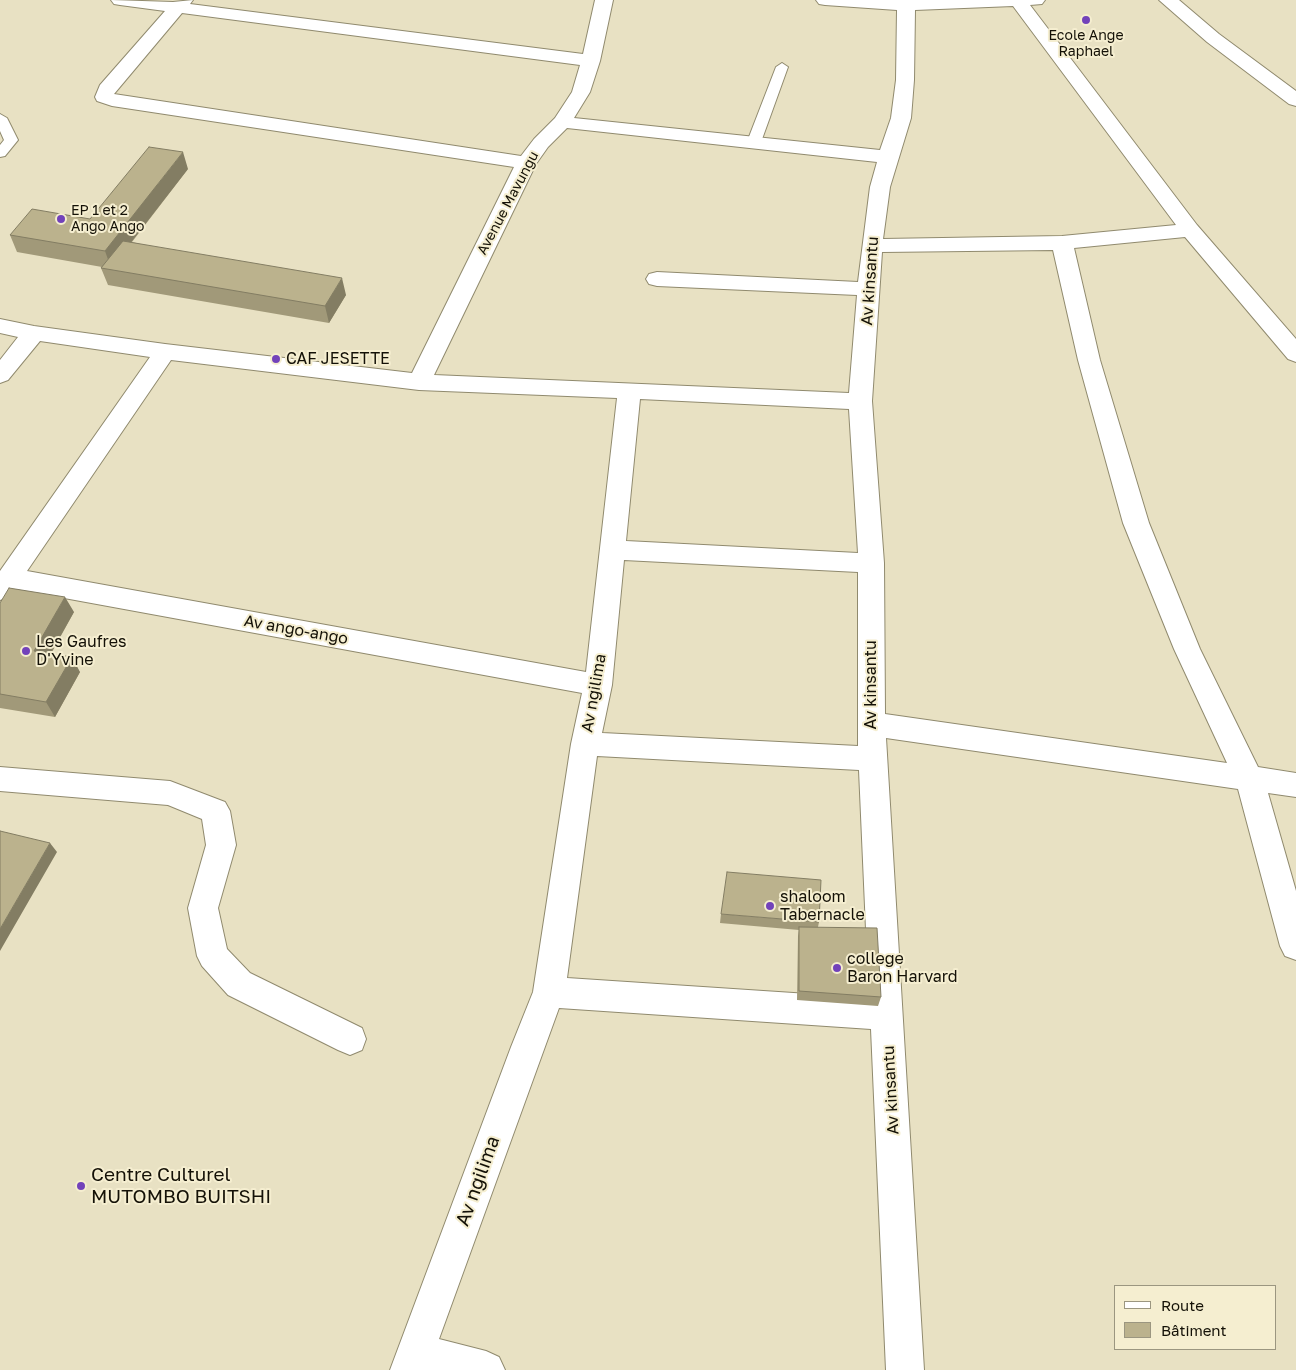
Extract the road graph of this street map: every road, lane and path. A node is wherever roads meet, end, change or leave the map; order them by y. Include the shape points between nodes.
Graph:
1 (120, 0) edge
2 (604, 0) edge
3 (825, 0) edge
4 (1168, 0) edge
5 (1024, 1) edge
6 (180, 4) edge
7 (906, 5) junction
8 (591, 61) junction
9 (782, 67) dead end
10 (1296, 77) edge
11 (1272, 83) junction
12 (1296, 100) edge
13 (0, 118) edge
14 (562, 122) junction
15 (754, 142) junction
16 (0, 153) edge
17 (888, 157) junction
18 (526, 164) junction
19 (1190, 230) junction
20 (1062, 243) junction
21 (872, 246) junction
22 (656, 279) dead end
23 (870, 289) junction
24 (0, 326) edge
25 (34, 333) junction
26 (1288, 333) edge
27 (165, 352) junction
28 (1296, 354) edge
29 (0, 375) edge
30 (419, 382) junction
31 (629, 392) junction
32 (860, 401) junction
33 (614, 550) junction
34 (871, 562) junction
35 (4, 584) edge
36 (598, 686) junction
37 (870, 724) junction
38 (585, 744) junction
39 (873, 759) junction
40 (1249, 778) junction
41 (0, 779) edge
42 (1296, 785) edge
43 (1296, 946) edge
44 (549, 992) junction
45 (888, 1015) junction
46 (350, 1039) dead end
47 (412, 1361) edge
48 (486, 1370) edge
49 (905, 1370) edge

1 - 6 street
2 - 8 street, Avenue Mavungu
3 - 7 street
4 - 11 street
5 - 7 street
5 - 19 street
6 - 8 street
6 - 18 street via 107,89 104,97
7 - 17 street, Av kinsantu via 901,118
8 - 14 street, Avenue Mavungu via 581,92
9 - 15 lane
10 - 11 street
11 - 12 street
13 - 16 lane via 11,140
14 - 15 street
14 - 18 street, Avenue Mavungu
15 - 17 street
17 - 21 street, Av kinsantu via 880,187
18 - 30 street, Avenue Mavungu
19 - 20 street
19 - 26 street
20 - 21 street
20 - 40 street via 1089,360 1136,523 1187,649
21 - 23 street, Av kinsantu
22 - 23 street
23 - 32 street, Av kinsantu
24 - 25 street
25 - 27 street
25 - 29 street
26 - 28 street
27 - 30 street
27 - 35 street
30 - 31 street
31 - 32 street
31 - 33 street, Av ngilima
32 - 34 street, Av kinsantu
33 - 34 street
33 - 36 street, Av ngilima
34 - 37 street, Av kinsantu
35 - 36 street, Av ango-ango
36 - 38 street, Av ngilima
37 - 39 street, Av kinsantu
37 - 40 street
38 - 39 street
38 - 44 street, Av ngilima
39 - 45 street, Av kinsantu
40 - 42 street
40 - 43 street
41 - 46 street via 170,793 215,811 221,845 203,908 213,956 239,984
44 - 45 street
44 - 47 street, Av ngilima
45 - 49 street, Av kinsantu
47 - 48 street

